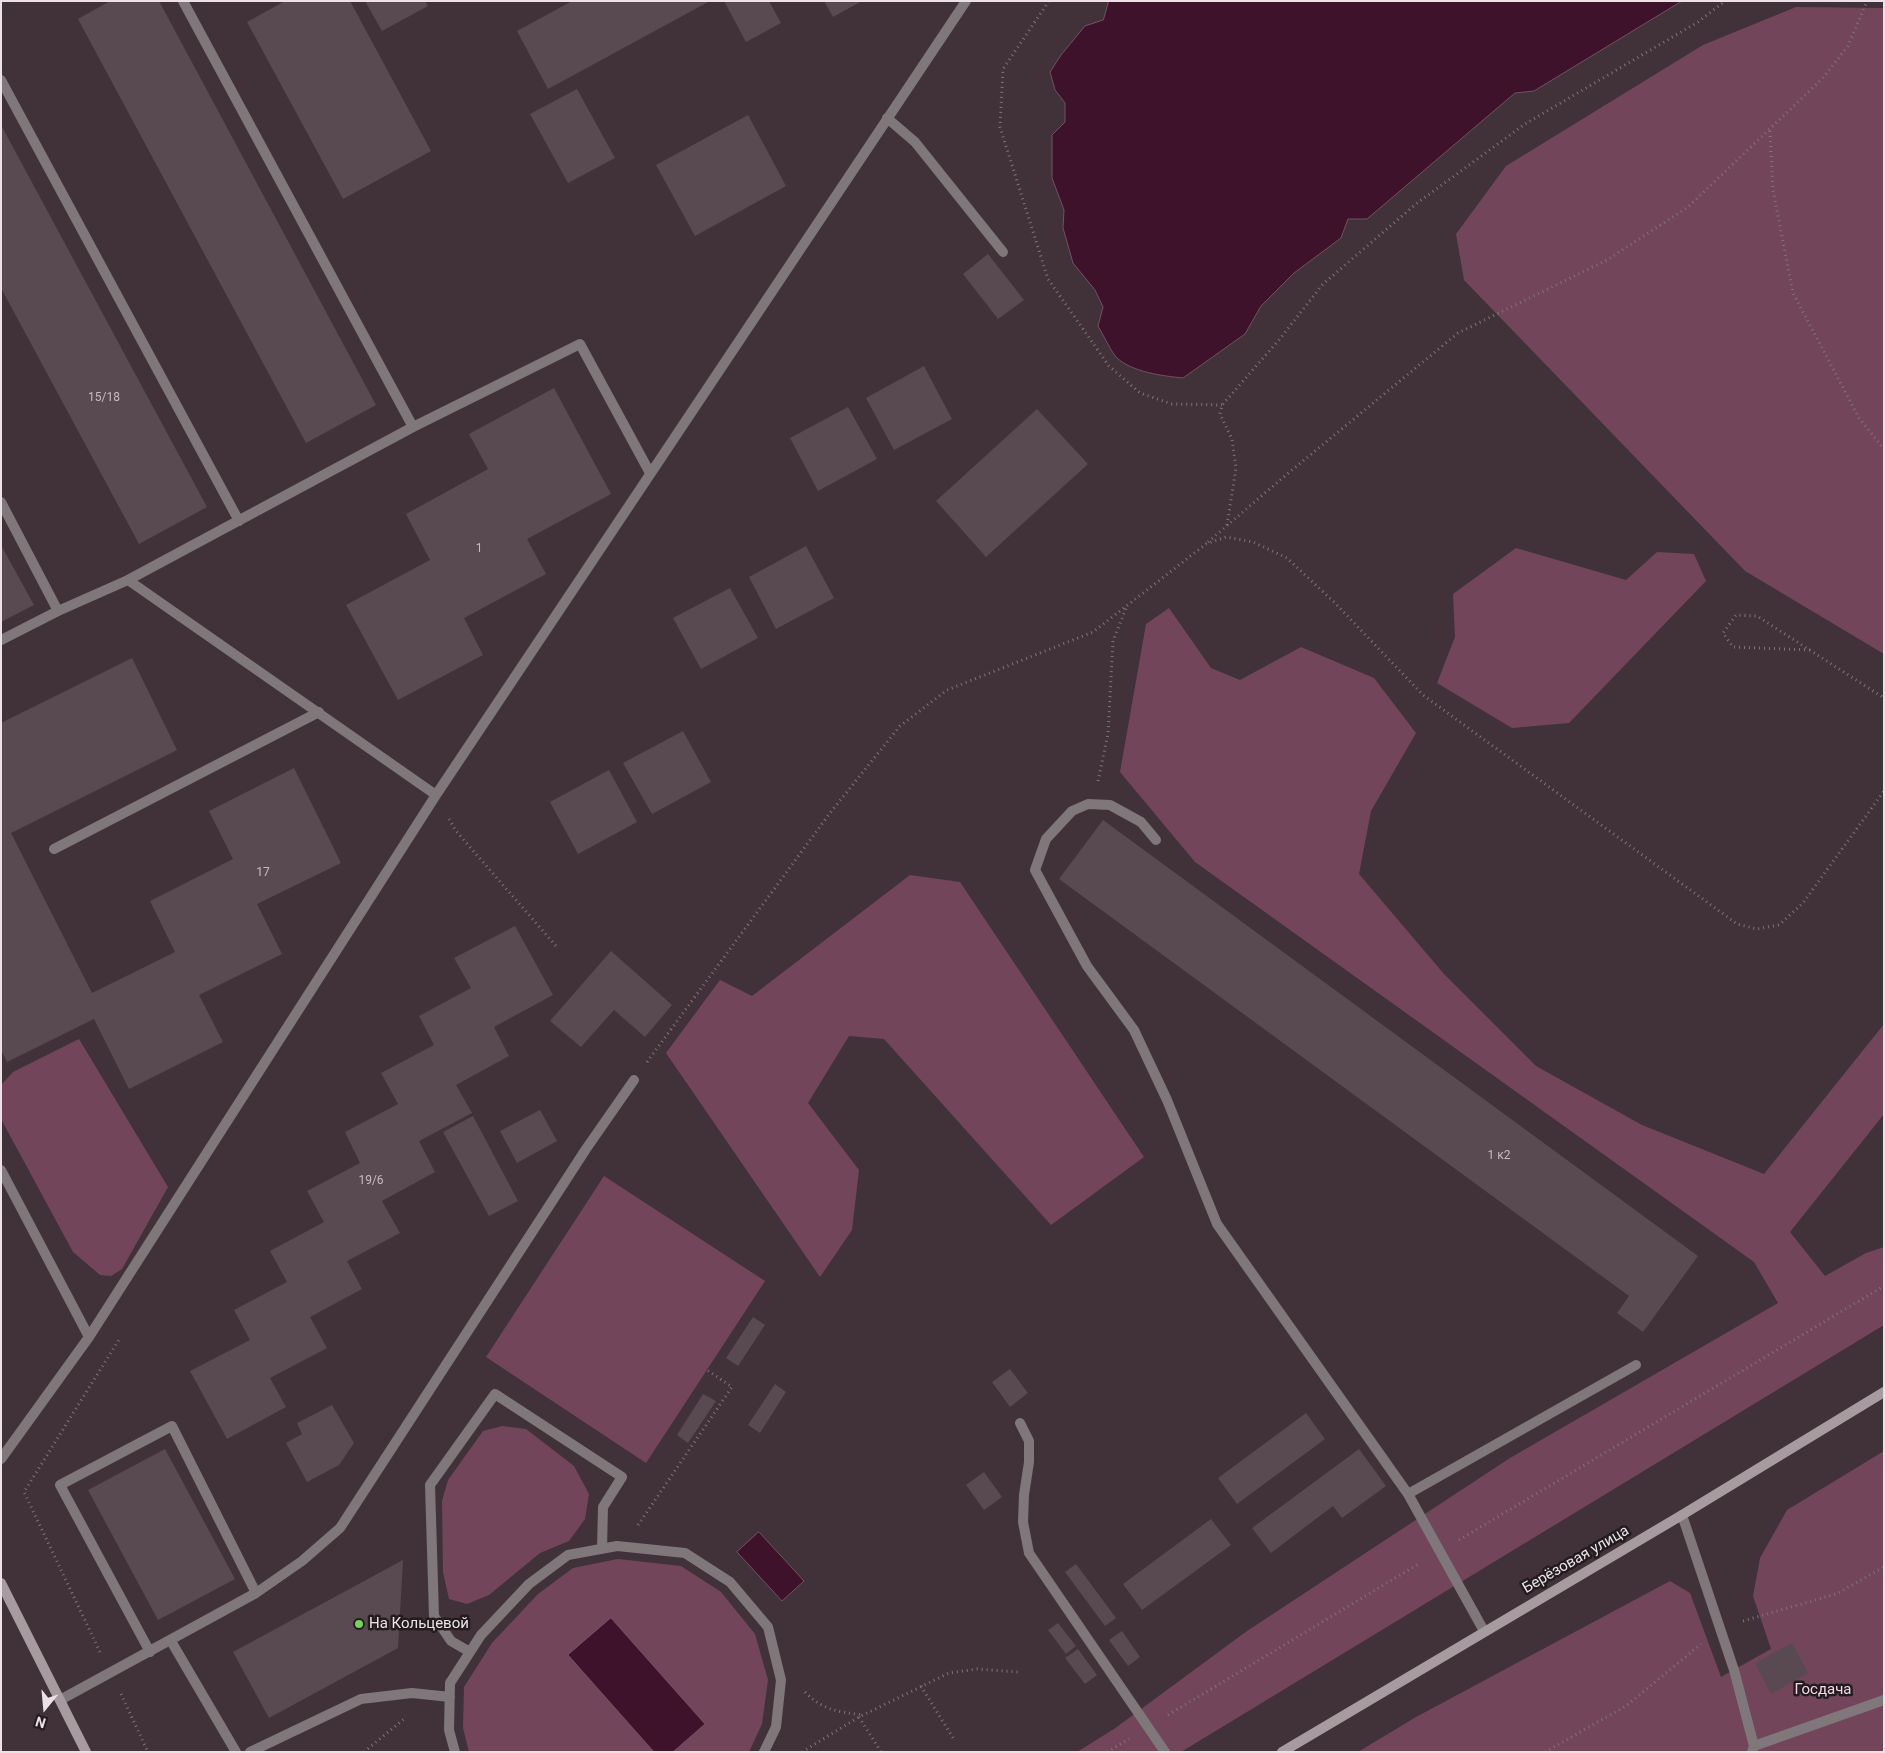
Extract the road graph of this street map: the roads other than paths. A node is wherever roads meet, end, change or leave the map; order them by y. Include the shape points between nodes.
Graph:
1 (183, 1) edge
2 (966, 1) edge
3 (1, 80) edge
4 (887, 118) junction
5 (1003, 252) dead end
6 (413, 427) junction
7 (650, 473) junction
8 (1, 502) edge
9 (239, 521) junction
10 (128, 580) junction
11 (58, 611) junction
12 (1, 640) edge
13 (319, 712) junction
14 (436, 795) junction
15 (1156, 840) dead end
16 (54, 849) dead end
17 (634, 1080) road end
18 (1, 1170) edge
19 (89, 1336) junction
20 (1636, 1365) dead end
21 (1884, 1392) edge
22 (1020, 1423) dead end
23 (1, 1460) edge
24 (1408, 1494) junction
25 (1682, 1515) junction
26 (602, 1549) junction
27 (1, 1583) edge
28 (256, 1593) junction
29 (1484, 1631) junction
30 (171, 1641) junction
31 (150, 1652) junction
32 (470, 1652) junction
33 (450, 1697) junction
34 (60, 1700) junction
35 (1884, 1700) edge
36 (1753, 1749) edge
37 (86, 1752) edge
38 (236, 1752) edge
39 (250, 1752) edge
40 (455, 1752) edge
41 (764, 1752) edge
42 (1165, 1752) edge
43 (1282, 1752) edge

1 - 6 lane
2 - 4 lane
3 - 9 lane
4 - 5 lane via 915,142
4 - 7 lane
6 - 7 lane via 580,344
6 - 9 lane
7 - 14 lane
8 - 11 lane
9 - 10 lane
10 - 11 lane
10 - 13 lane
11 - 12 lane
13 - 14 lane
13 - 16 lane
14 - 19 lane
15 - 24 lane via 1141,822 1110,805 1088,804 1072,811 1046,839 1035,870 1087,966 1134,1030 1167,1100 1217,1224
17 - 28 lane via 340,1528 302,1561
18 - 19 lane
19 - 23 lane
20 - 24 lane
21 - 25 main road, Берёзовая улица
22 - 42 lane via 1029,1442 1023,1522 1030,1553
24 - 29 lane
25 - 29 main road, Берёзовая улица
25 - 36 lane via 1734,1670
26 - 32 lane via 568,1556 529,1584 481,1634
26 - 32 lane via 603,1507 622,1478 495,1394 430,1485 434,1616 451,1641
26 - 41 lane via 617,1546 686,1553 730,1582 768,1628 781,1680 776,1727
27 - 34 main road
28 - 30 lane
28 - 31 lane via 172,1426 60,1485
29 - 43 main road, Берёзовая улица
30 - 31 lane
30 - 38 lane
31 - 34 lane
32 - 33 lane via 450,1682
33 - 39 lane via 412,1693 361,1699
33 - 40 lane via 449,1730
34 - 37 main road
35 - 36 lane

